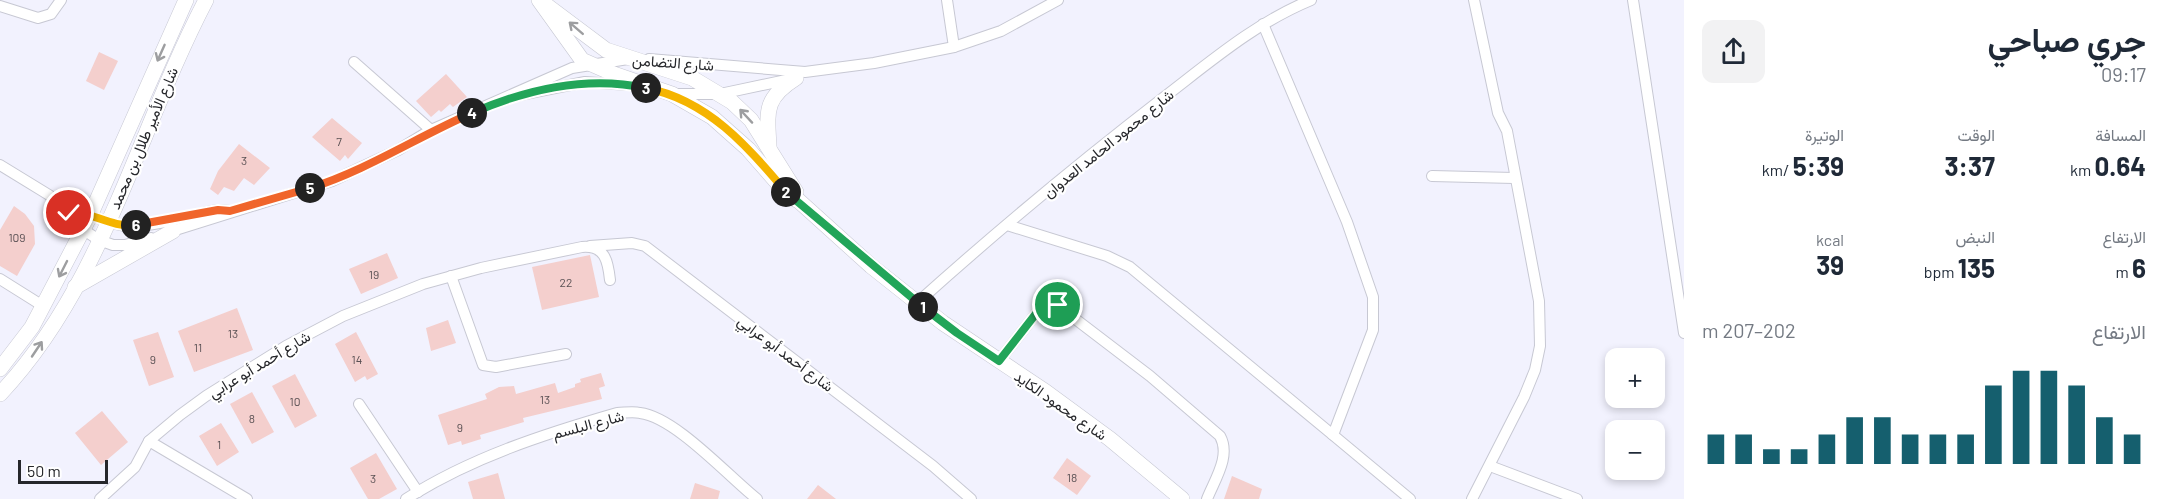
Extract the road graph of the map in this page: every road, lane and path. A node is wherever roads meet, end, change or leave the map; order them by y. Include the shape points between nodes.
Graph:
1 (61, 0) edge
2 (186, 0) edge
3 (206, 0) edge
4 (947, 0) edge
5 (1058, 0) edge
6 (1311, 0) edge
7 (1474, 0) edge
8 (1633, 0) edge
9 (541, 1) edge
10 (0, 6) edge
11 (1263, 24) junction
12 (954, 47) junction
13 (626, 58) junction
14 (354, 62) dead end
15 (587, 64) junction
16 (800, 75) junction
17 (672, 94) junction
18 (720, 94) junction
19 (512, 96) junction
20 (431, 130) junction
21 (769, 149) junction
22 (0, 165) edge
23 (1432, 176) dead end
24 (1514, 178) junction
25 (799, 201) junction
26 (230, 211) junction
27 (69, 213) junction
28 (90, 216) junction
29 (106, 223) junction
30 (1006, 225) junction
31 (82, 230) junction
32 (173, 231) junction
33 (99, 240) junction
34 (587, 246) junction
35 (451, 276) junction
36 (0, 279) edge
37 (610, 280) dead end
38 (75, 287) junction
39 (918, 302) junction
40 (43, 306) junction
41 (1684, 333) edge
42 (566, 354) dead end
43 (999, 361) junction
44 (0, 369) edge
45 (0, 394) edge
46 (359, 404) dead end
47 (1333, 435) junction
48 (149, 441) junction
49 (1490, 466) junction
50 (418, 492) junction
51 (755, 498) edge
52 (100, 499) edge
53 (247, 499) edge
54 (406, 499) edge
55 (971, 499) edge
56 (1182, 499) edge
57 (1207, 499) edge
58 (1410, 499) edge
59 (1472, 499) edge
60 (1577, 499) edge

1 - 10 street via 51,14 38,18
2 -> 28 street, شارع الأمير طلال بن محمد
3 - 29 street, شارع الأمير طلال بن محمد
4 - 12 street
5 - 12 street, شارع التضامن via 1001,31
6 - 11 street, شارع محمود الحامد العدوان
7 - 24 street via 1498,113 1507,131
8 - 41 street
13 -> 9 street, شارع محمود الكايد via 595,44
9 - 15 street, شارع محمود الكايد
11 - 30 street, شارع محمود الحامد العدوان via 1210,61
11 - 47 street via 1347,222 1373,297 1373,330
12 - 16 street, شارع التضامن
13 - 15 street, شارع التضامن
13 - 16 street, شارع التضامن
13 - 18 street, شارع محمود الكايد via 681,74
14 - 20 street
15 - 17 street, شارع محمود الكايد
15 - 19 street, شارع التضامن via 528,85
16 - 18 street, شارع التضامن
16 - 21 street via 780,88 769,105
17 - 18 street, شارع التضامن
17 - 19 street, شارع التضامن via 592,81
17 - 25 street, شارع محمود الكايد via 726,127 789,196
21 -> 18 street, شارع محمود الكايد via 751,120
19 - 20 street, شارع التضامن
20 - 26 street, شارع التضامن via 332,181
21 - 25 street, شارع محمود الكايد
22 - 27 street via 33,184
23 - 24 street
24 - 49 street via 1539,301 1540,346 1524,397
25 - 39 street, شارع محمود الكايد
26 - 29 street, شارع التضامن via 132,226
26 - 32 street, شارع التضامن
27 - 28 street, شارع التضامن via 80,211
27 - 31 street, شارع التضامن
28 - 29 street, شارع التضامن
28 - 31 street, شارع الأمير طلال بن محمد
29 - 33 street, شارع الأمير طلال بن محمد
30 - 39 street, شارع محمود الحامد العدوان
30 - 47 street via 1107,256 1130,267
31 - 33 street, شارع التضامن
31 -> 40 street, شارع الأمير طلال بن محمد
32 - 33 street, شارع التضامن via 125,245
32 - 38 street
33 - 38 street, شارع الأمير طلال بن محمد
34 - 35 street, شارع أحمد أبو عرابي
34 - 37 street via 601,251 608,260
34 - 55 street, شارع أحمد أبو عرابي via 645,246
35 - 42 street via 483,365 496,367
35 - 48 street, شارع أحمد أبو عرابي via 343,316 286,346 206,396
36 - 40 street
45 -> 38 street, شارع الأمير طلال بن محمد via 35,354
39 - 43 street, شارع محمود الكايد
40 - 44 street, شارع الأمير طلال بن محمد
43 - 56 street, شارع محمود الكايد via 1110,439
43 - 57 street via 1042,306 1058,305 1220,436 1224,456
46 - 50 street
47 - 58 street
48 - 52 street, شارع أحمد أبو عرابي via 135,467
48 - 53 street
49 - 59 street
49 - 60 street
50 - 51 street, شارع البلسم via 526,442 617,413 641,412 674,428
50 - 54 street, شارع البلسم

